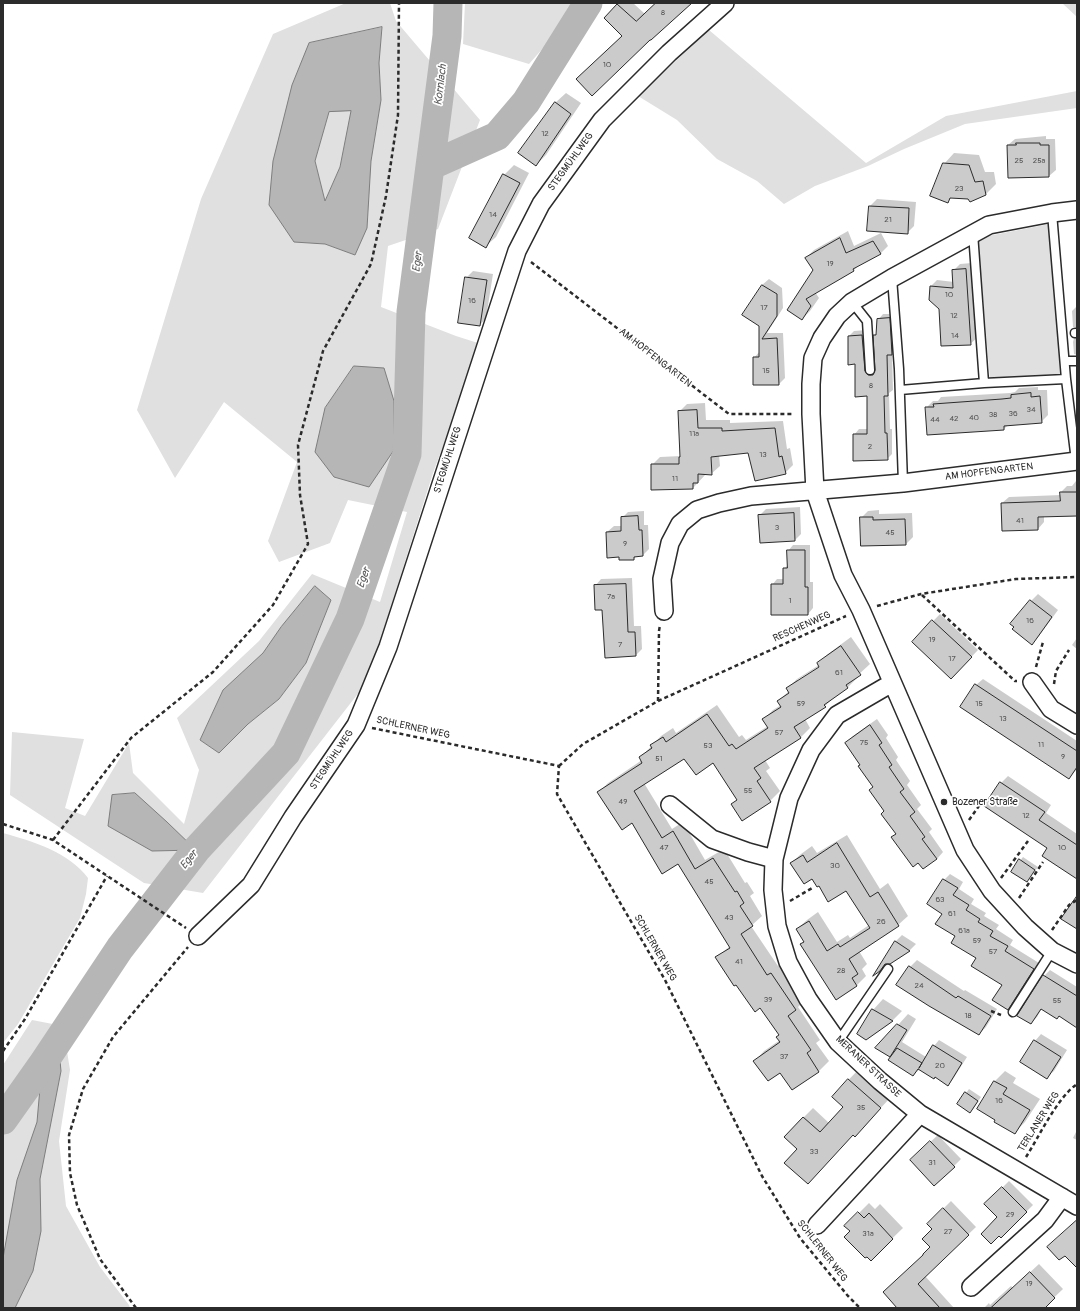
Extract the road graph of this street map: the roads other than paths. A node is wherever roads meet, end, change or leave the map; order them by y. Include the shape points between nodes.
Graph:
1 (725, 3) edge
2 (1077, 210) edge
3 (1052, 213) junction
4 (973, 233) junction
5 (892, 278) junction
6 (852, 302) junction
7 (1077, 360) edge
8 (1065, 361) junction
9 (870, 370) dead end
10 (1066, 379) junction
11 (984, 383) junction
12 (900, 390) junction
13 (1076, 461) edge
14 (903, 483) junction
15 (815, 491) junction
16 (664, 611) road end
17 (1032, 682) road end
18 (892, 683) junction
19 (1077, 725) edge
20 (670, 805) dead end
21 (774, 859) junction
22 (198, 936) road end
23 (1048, 947) junction
24 (1077, 964) edge
25 (888, 969) dead end
26 (1013, 1012) dead end
27 (838, 1042) junction
28 (920, 1114) junction
29 (1062, 1197) junction
30 (1077, 1206) edge
31 (817, 1225) dead end
32 (971, 1287) dead end

1 - 22 street, STEGMÜHLWEG via 669,53 602,120 541,204 517,251 388,647 356,725 293,817 252,885
2 - 3 street
3 - 4 street via 989,225
3 - 8 lane, AM HOPFENGARTEN
4 - 5 street
4 - 11 lane
5 - 6 street
5 - 12 lane
6 - 9 lane via 867,321
6 - 15 street via 837,316 822,338 813,358 811,414
7 - 8 lane
8 - 10 lane, AM HOPFENGARTEN
10 - 11 lane
10 - 13 lane, AM HOPFENGARTEN
11 - 12 lane
12 - 14 lane
13 - 14 street, AM HOPFENGARTEN
14 - 15 street, AM HOPFENGARTEN
15 - 16 street, AM HOPFENGARTEN via 751,496 697,510 680,524 670,543 662,579
15 - 18 street via 843,575
17 - 19 street via 1051,709
18 - 21 street, MERANER STRASSE via 837,715 811,750 789,798
18 - 23 street via 965,850 992,891 1010,912
20 - 21 street via 712,838
21 - 27 street, MERANER STRASSE via 773,890 777,926 788,962 808,999
23 - 24 street
23 - 26 lane
25 - 27 lane
27 - 28 street, MERANER STRASSE
28 - 29 street, MERANER STRASSE
28 - 31 street
29 - 30 street, MERANER STRASSE
29 - 32 street via 1045,1220

